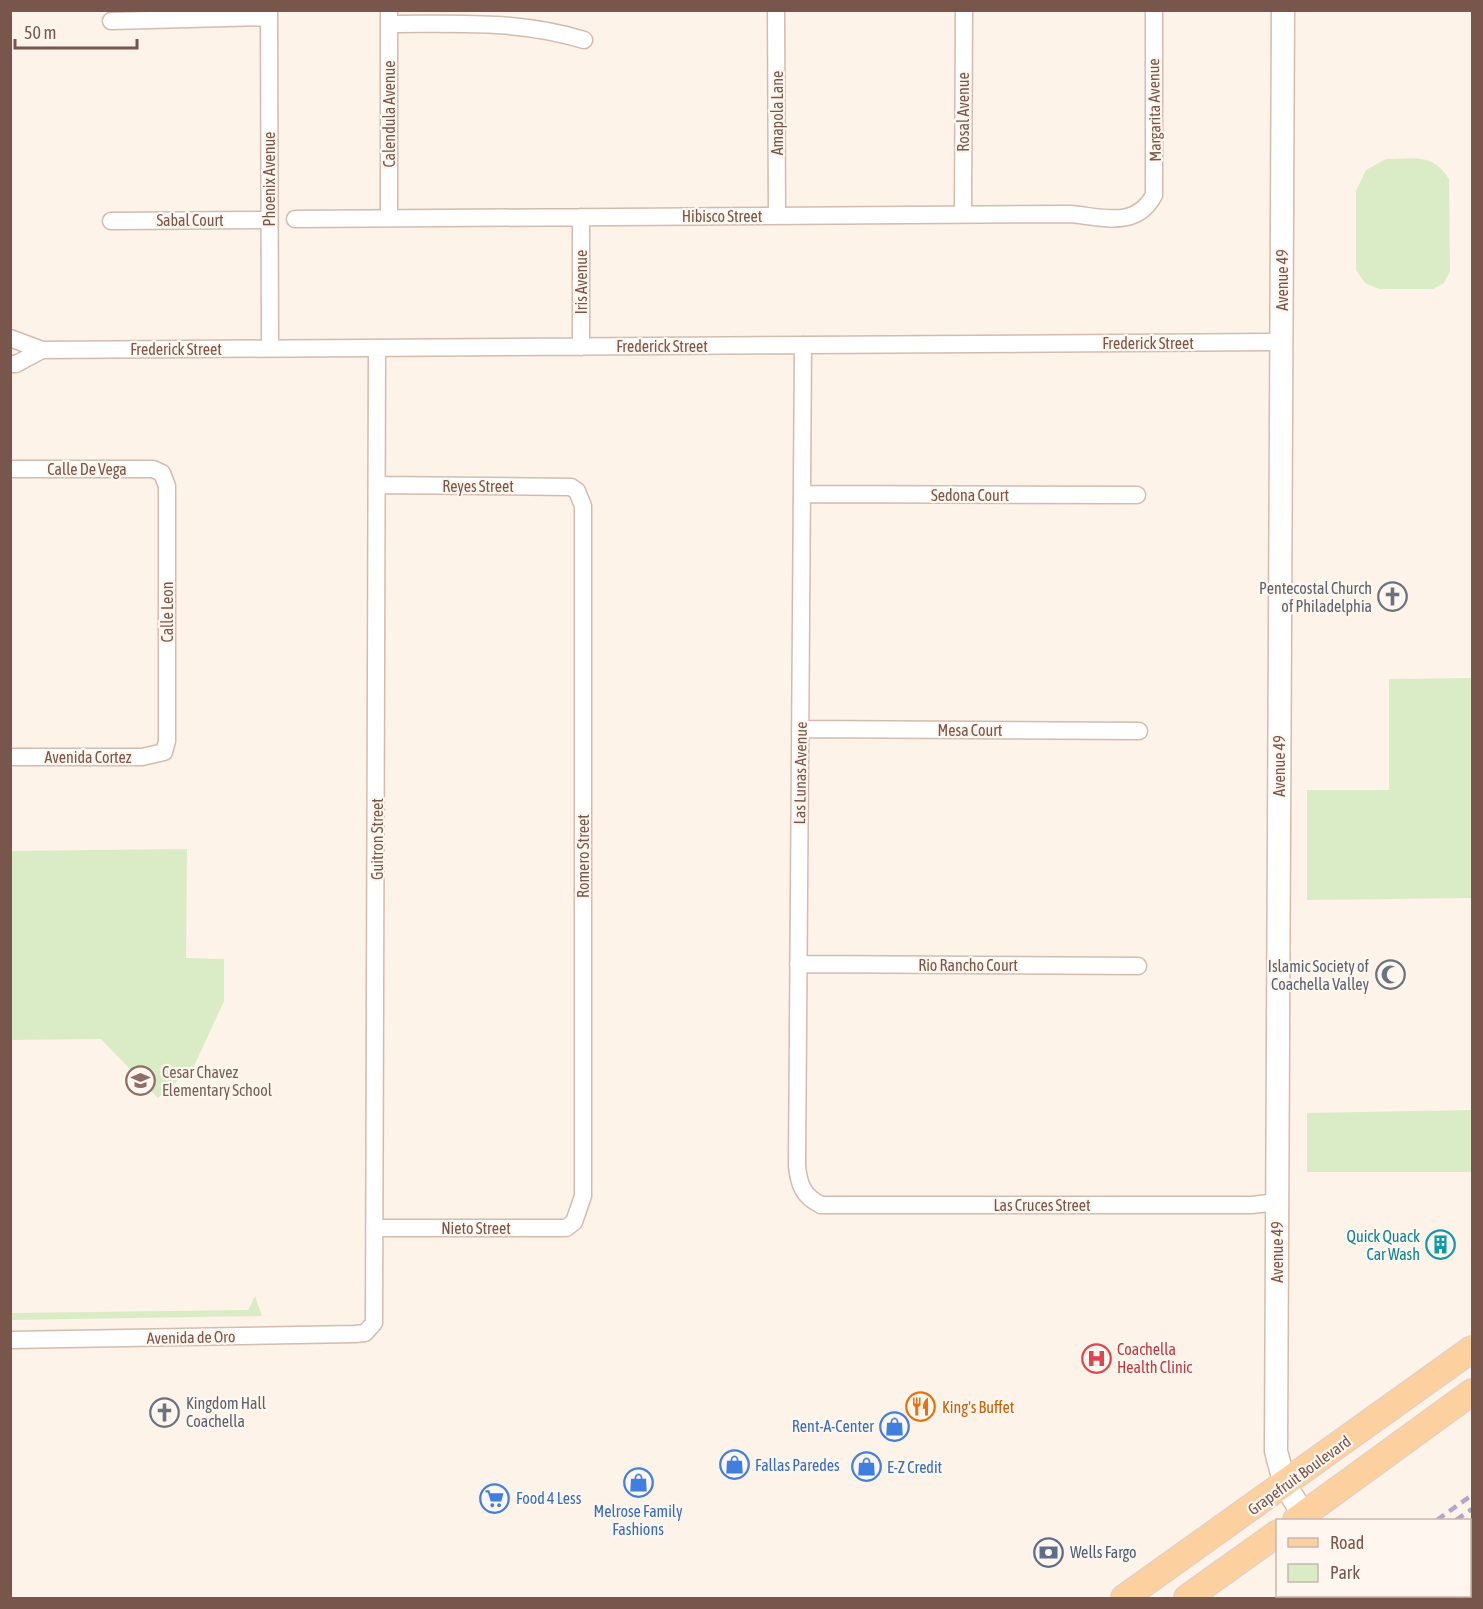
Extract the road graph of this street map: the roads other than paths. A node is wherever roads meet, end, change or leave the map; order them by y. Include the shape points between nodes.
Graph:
1 (776, 10) edge
2 (964, 10) edge
3 (1154, 10) edge
4 (1283, 10) edge
5 (268, 14) edge
6 (389, 17) edge
7 (111, 21) dead end
8 (584, 40) dead end
9 (1147, 208) joint
10 (963, 214) junction
11 (777, 215) junction
12 (581, 217) junction
13 (389, 218) junction
14 (295, 219) dead end
15 (269, 220) junction
16 (111, 221) dead end
17 (10, 338) edge
18 (1282, 342) junction
19 (803, 345) junction
20 (581, 347) junction
21 (270, 348) junction
22 (377, 348) junction
23 (42, 350) junction
24 (10, 364) edge
25 (10, 470) edge
26 (162, 473) joint
27 (377, 485) junction
28 (577, 491) joint
29 (803, 494) junction
30 (1137, 495) dead end
31 (800, 729) junction
32 (1139, 731) dead end
33 (164, 752) joint
34 (10, 758) edge
35 (798, 964) junction
36 (1138, 966) dead end
37 (808, 1198) joint
38 (1277, 1202) junction
39 (574, 1222) joint
40 (376, 1228) junction
41 (370, 1330) joint
42 (10, 1340) edge
43 (1473, 1349) edge
44 (1473, 1392) edge
45 (1285, 1485) junction
46 (1300, 1518) edge
47 (1276, 1534) edge
48 (1124, 1599) edge
49 (1187, 1599) edge

1 - 11 street, Amapola Lane
2 - 10 street, Rosal Avenue
3 - 9 street, Margarita Avenue via 1155,179 1154,195
4 - 18 street, Avenue 49
5 - 7 street
5 - 15 street, Phoenix Avenue
6 - 8 street via 534,27
6 - 13 street, Calendula Avenue
9 - 10 street, Hibisco Street via 1122,218
10 - 11 street, Hibisco Street
11 - 12 street, Hibisco Street
12 - 13 street, Hibisco Street
12 - 20 street, Iris Avenue
13 - 14 street, Hibisco Street
15 - 16 street, Sabal Court
15 - 21 street, Phoenix Avenue
17 - 23 street, Frederick Street
18 - 19 street, Frederick Street
18 - 38 street, Avenue 49
19 - 20 street, Frederick Street
19 - 29 street, Las Lunas Avenue
20 - 22 street, Frederick Street
21 - 22 street, Frederick Street
21 - 23 street, Frederick Street
22 - 27 street, Guitron Street
23 - 24 street, Frederick Street
25 - 26 street, Calle De Vega via 153,469
26 - 33 street, Calle Leon via 167,486
27 - 28 street, Reyes Street via 562,486
27 - 40 street, Guitron Street
28 - 39 street, Romero Street via 583,506 583,1196
29 - 30 street, Sedona Court
29 - 31 street, Las Lunas Avenue
31 - 32 street, Mesa Court
31 - 35 street, Las Lunas Avenue
33 - 34 street, Avenida Cortez via 142,757
35 - 36 street, Rio Rancho Court
35 - 37 street, Las Lunas Avenue via 797,1166 799,1184
37 - 38 street, Las Cruces Street via 821,1205
38 - 45 street, Avenue 49 via 1276,1451
39 - 40 street, Nieto Street via 566,1228
40 - 41 street, Guitron Street via 376,1312
41 - 42 street, Avenida de Oro via 355,1334
43 - 45 main road, Grapefruit Boulevard
44 - 46 main road
45 - 46 street, Avenue 49
45 - 48 main road, Grapefruit Boulevard
47 - 49 main road, Grapefruit Boulevard

